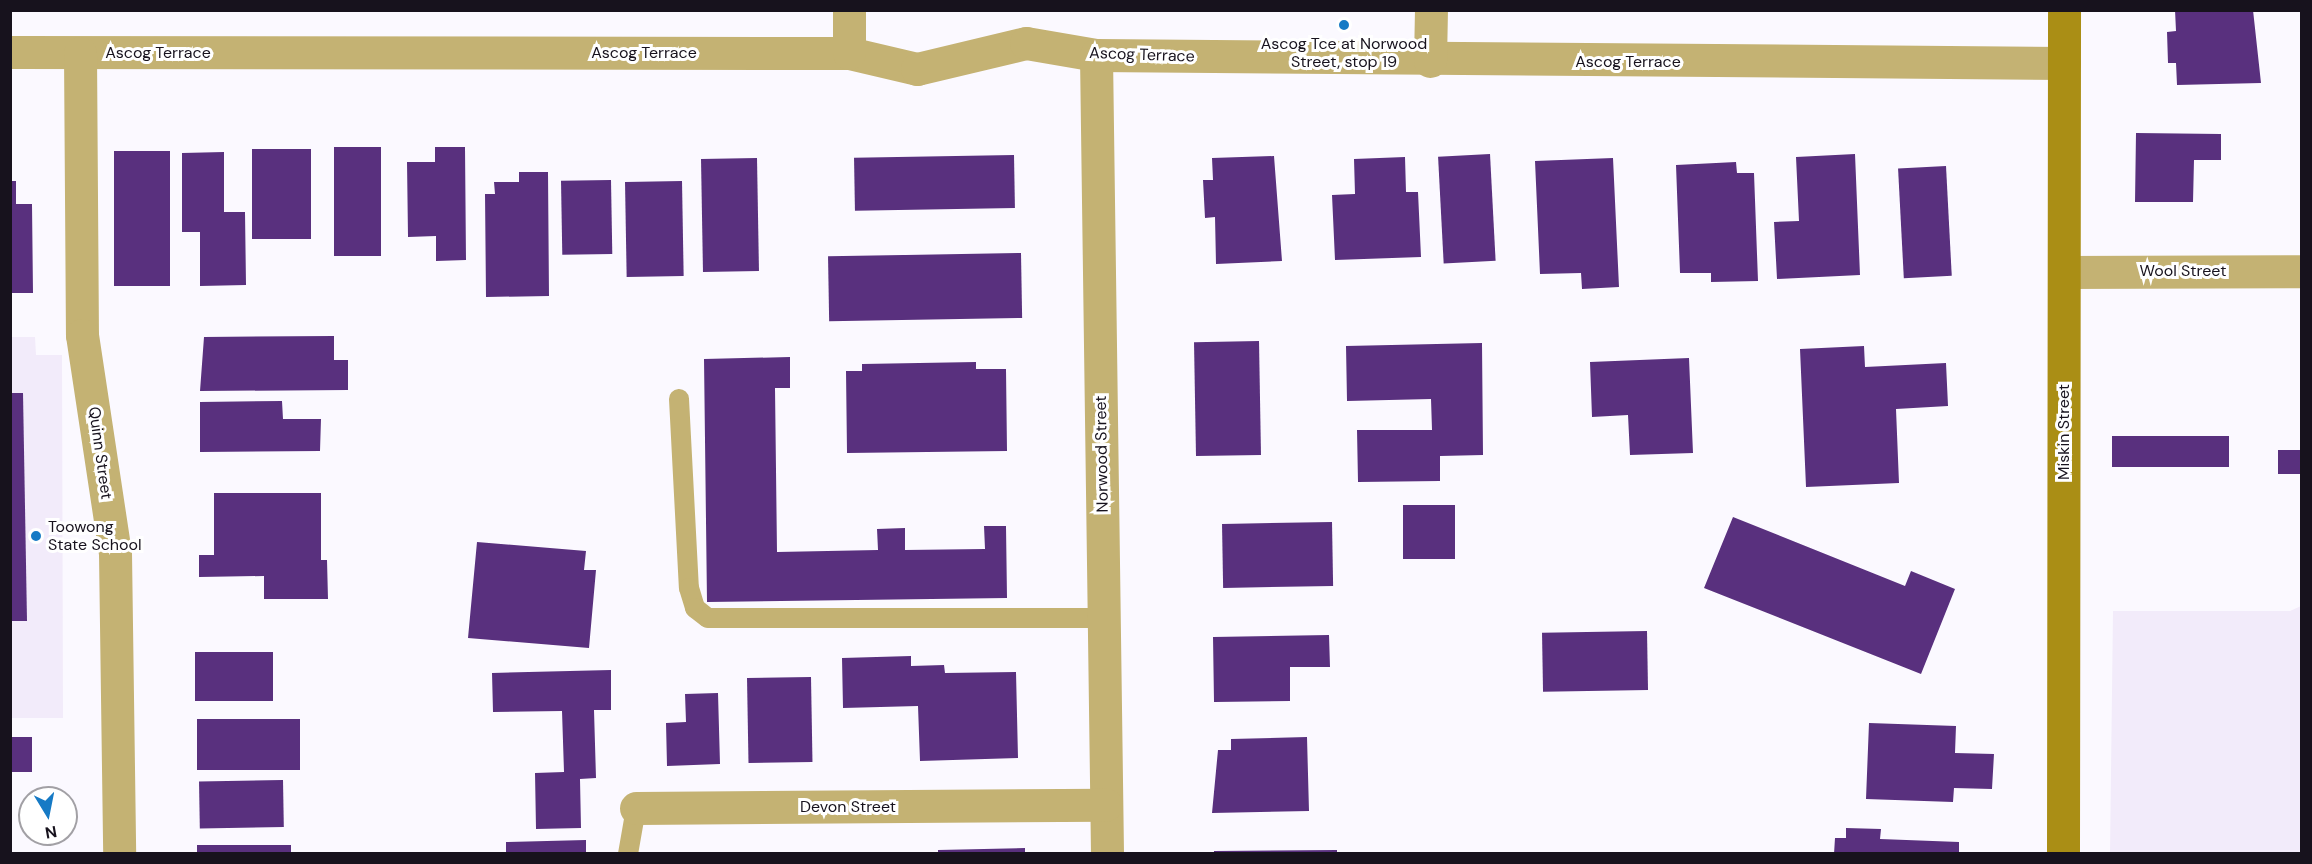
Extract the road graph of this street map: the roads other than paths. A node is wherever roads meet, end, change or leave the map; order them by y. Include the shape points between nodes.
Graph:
1 (849, 10) edge
2 (1431, 10) edge
3 (2064, 10) edge
4 (10, 52) edge
5 (80, 53) junction
6 (849, 53) junction
7 (1096, 55) junction
8 (1430, 61) junction
9 (2064, 63) junction
10 (2301, 271) edge
11 (2064, 272) junction
12 (679, 399) dead end
13 (1104, 618) junction
14 (1106, 806) junction
15 (636, 808) joint
16 (119, 854) edge
17 (628, 854) edge
18 (1107, 854) edge
19 (2063, 854) edge

1 - 6 street
2 - 8 street
3 - 9 main road, Miskin Street
4 - 5 street, Ascog Terrace
5 - 6 street, Ascog Terrace
5 - 16 street, Quinn Street via 82,335 115,553
6 - 7 street, Ascog Terrace via 917,69 1026,43
7 - 8 street, Ascog Terrace
7 - 13 street, Norwood Street
8 - 9 street, Ascog Terrace
9 - 11 main road, Miskin Street
10 - 11 street, Wool Street
11 - 19 main road, Miskin Street
12 - 13 lane via 688,588 695,608 708,618
13 - 14 street, Norwood Street
14 - 15 street, Devon Street
14 - 18 street, Norwood Street
15 - 17 lane, Devon Street

